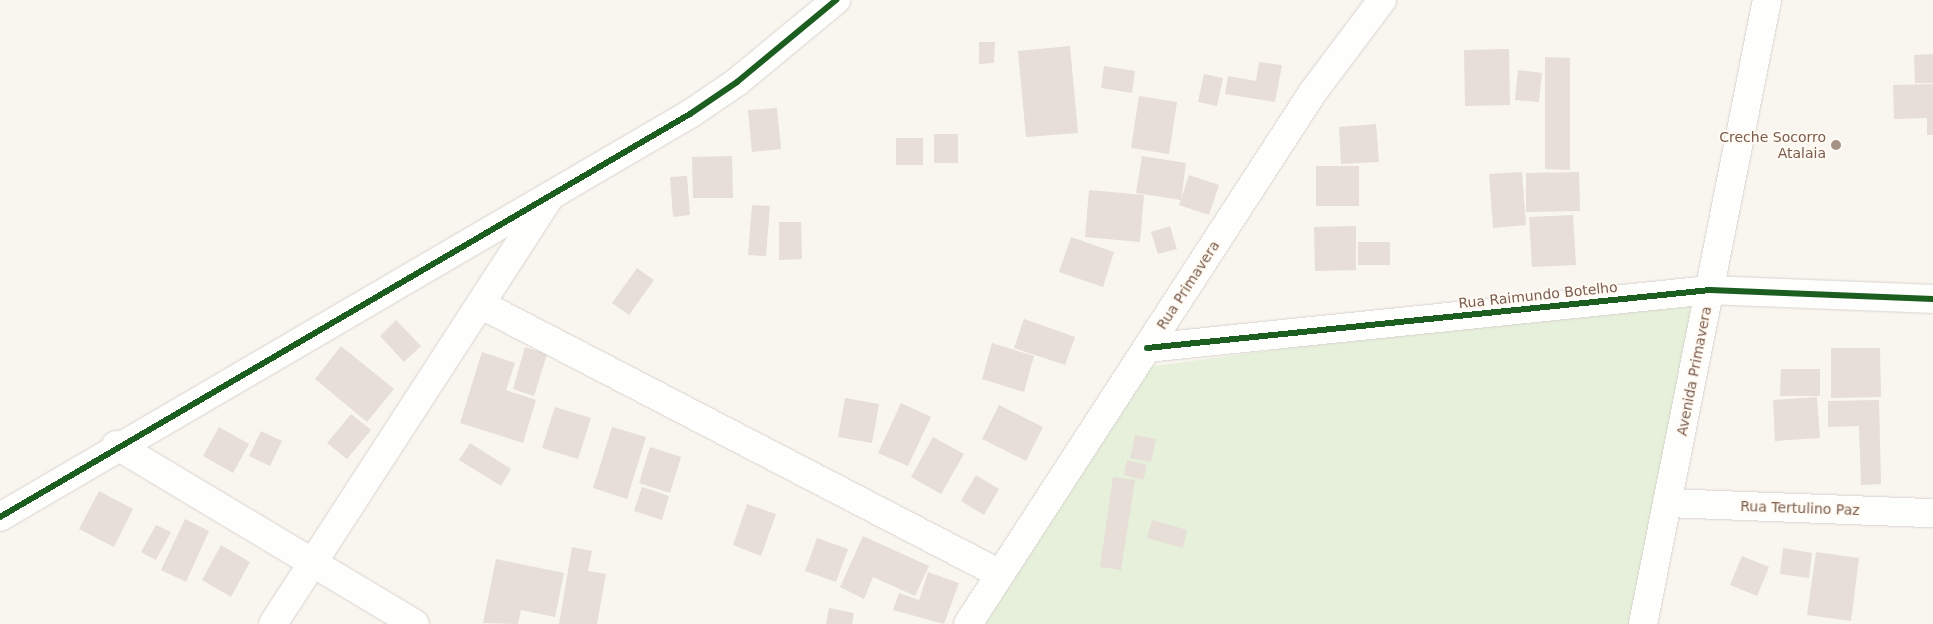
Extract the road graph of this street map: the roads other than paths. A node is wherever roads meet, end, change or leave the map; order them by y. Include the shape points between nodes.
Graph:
1 (836, 0) edge
2 (1382, 0) edge
3 (1767, 0) edge
4 (552, 194) junction
5 (1710, 290) junction
6 (1933, 299) edge
7 (482, 305) junction
8 (1147, 348) junction
9 (116, 445) junction
10 (1667, 503) junction
11 (1933, 513) edge
12 (0, 516) edge
13 (311, 566) junction
14 (1000, 574) junction
15 (274, 624) edge
16 (415, 624) edge
17 (968, 624) edge
18 (1643, 624) edge

1 - 4 street via 706,103
2 - 8 street, Rua Primavera via 1313,92
3 - 5 street, Avenida Primavera
4 - 7 street
4 - 9 street
5 - 6 street, Rua Raimundo Botelho
5 - 8 street, Rua Raimundo Botelho
5 - 10 street, Avenida Primavera
7 - 13 street
7 - 14 street
8 - 14 street, Rua Primavera
9 - 12 street
9 - 13 street
10 - 11 street, Rua Tertulino Paz
10 - 18 street, Avenida Primavera
13 - 15 street
13 - 16 street
14 - 17 street, Rua Primavera

